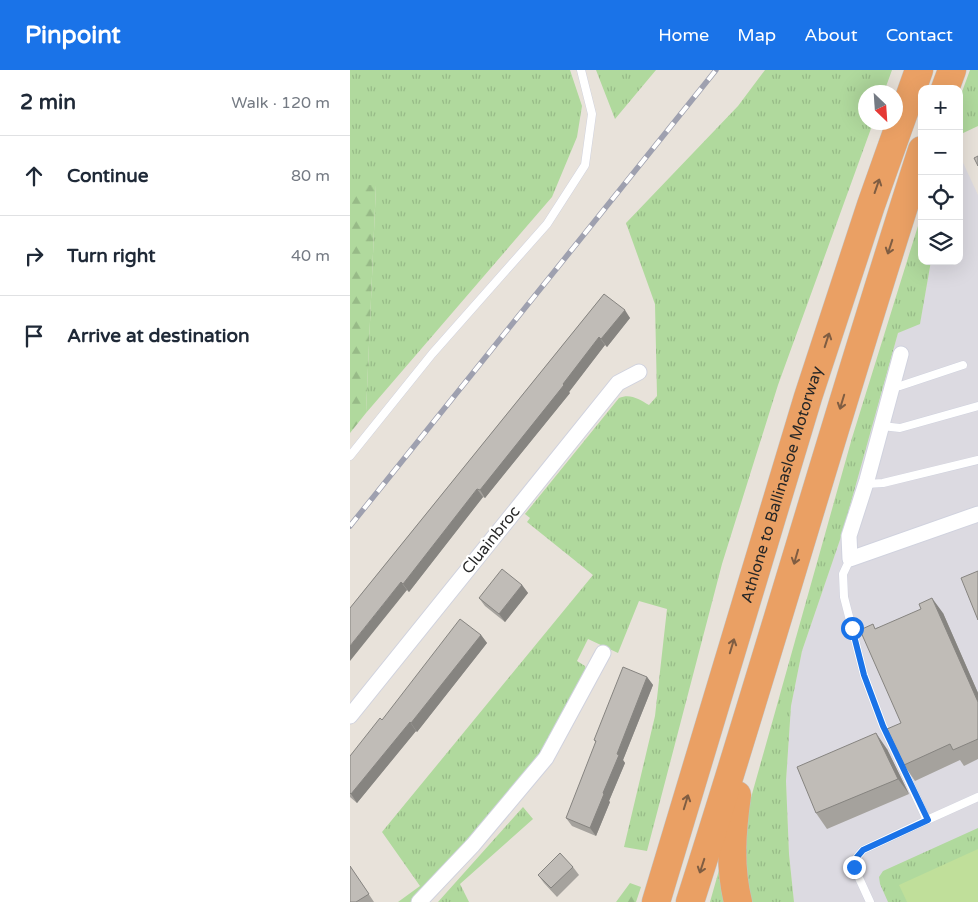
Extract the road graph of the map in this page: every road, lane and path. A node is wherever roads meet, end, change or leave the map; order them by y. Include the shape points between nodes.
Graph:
1 (581, 70) edge
2 (919, 70) edge
3 (952, 70) edge
4 (946, 85) edge
5 (918, 163) edge
6 (901, 354) dead end
7 (963, 365) dead end
8 (638, 372) dead end
9 (892, 387) junction
10 (978, 406) edge
11 (882, 426) junction
12 (350, 456) edge
13 (978, 460) edge
14 (866, 484) junction
15 (978, 514) edge
16 (850, 559) junction
17 (864, 638) edge
18 (856, 642) junction
19 (603, 653) dead end
20 (350, 716) edge
21 (748, 719) junction
22 (978, 797) edge
23 (928, 820) junction
24 (419, 902) edge
25 (656, 902) edge
26 (690, 902) edge
27 (738, 902) edge
28 (870, 902) edge

1 - 12 lane via 592,114 585,165 547,224 432,354
25 -> 2 highway, Athlone to Ballinasloe Motorway via 808,397
3 - 4 highway
5 -> 21 highway, Athlone to Ballinasloe Motorway via 831,437
6 - 9 street
7 - 9 lane
8 - 20 street, Cluainbroc via 618,383
9 - 11 street
10 - 11 lane via 900,428
11 - 14 street
13 - 14 lane via 883,483
14 - 16 street via 849,536
15 - 16 street
16 - 18 lane via 843,574 844,597
17 - 18 lane
18 - 23 lane via 883,726
19 - 24 street via 546,758 473,845
21 -> 26 highway, Athlone to Ballinasloe Motorway
21 - 27 highway via 732,838 732,867
22 - 23 lane
23 - 28 lane via 863,850 857,857 854,867

